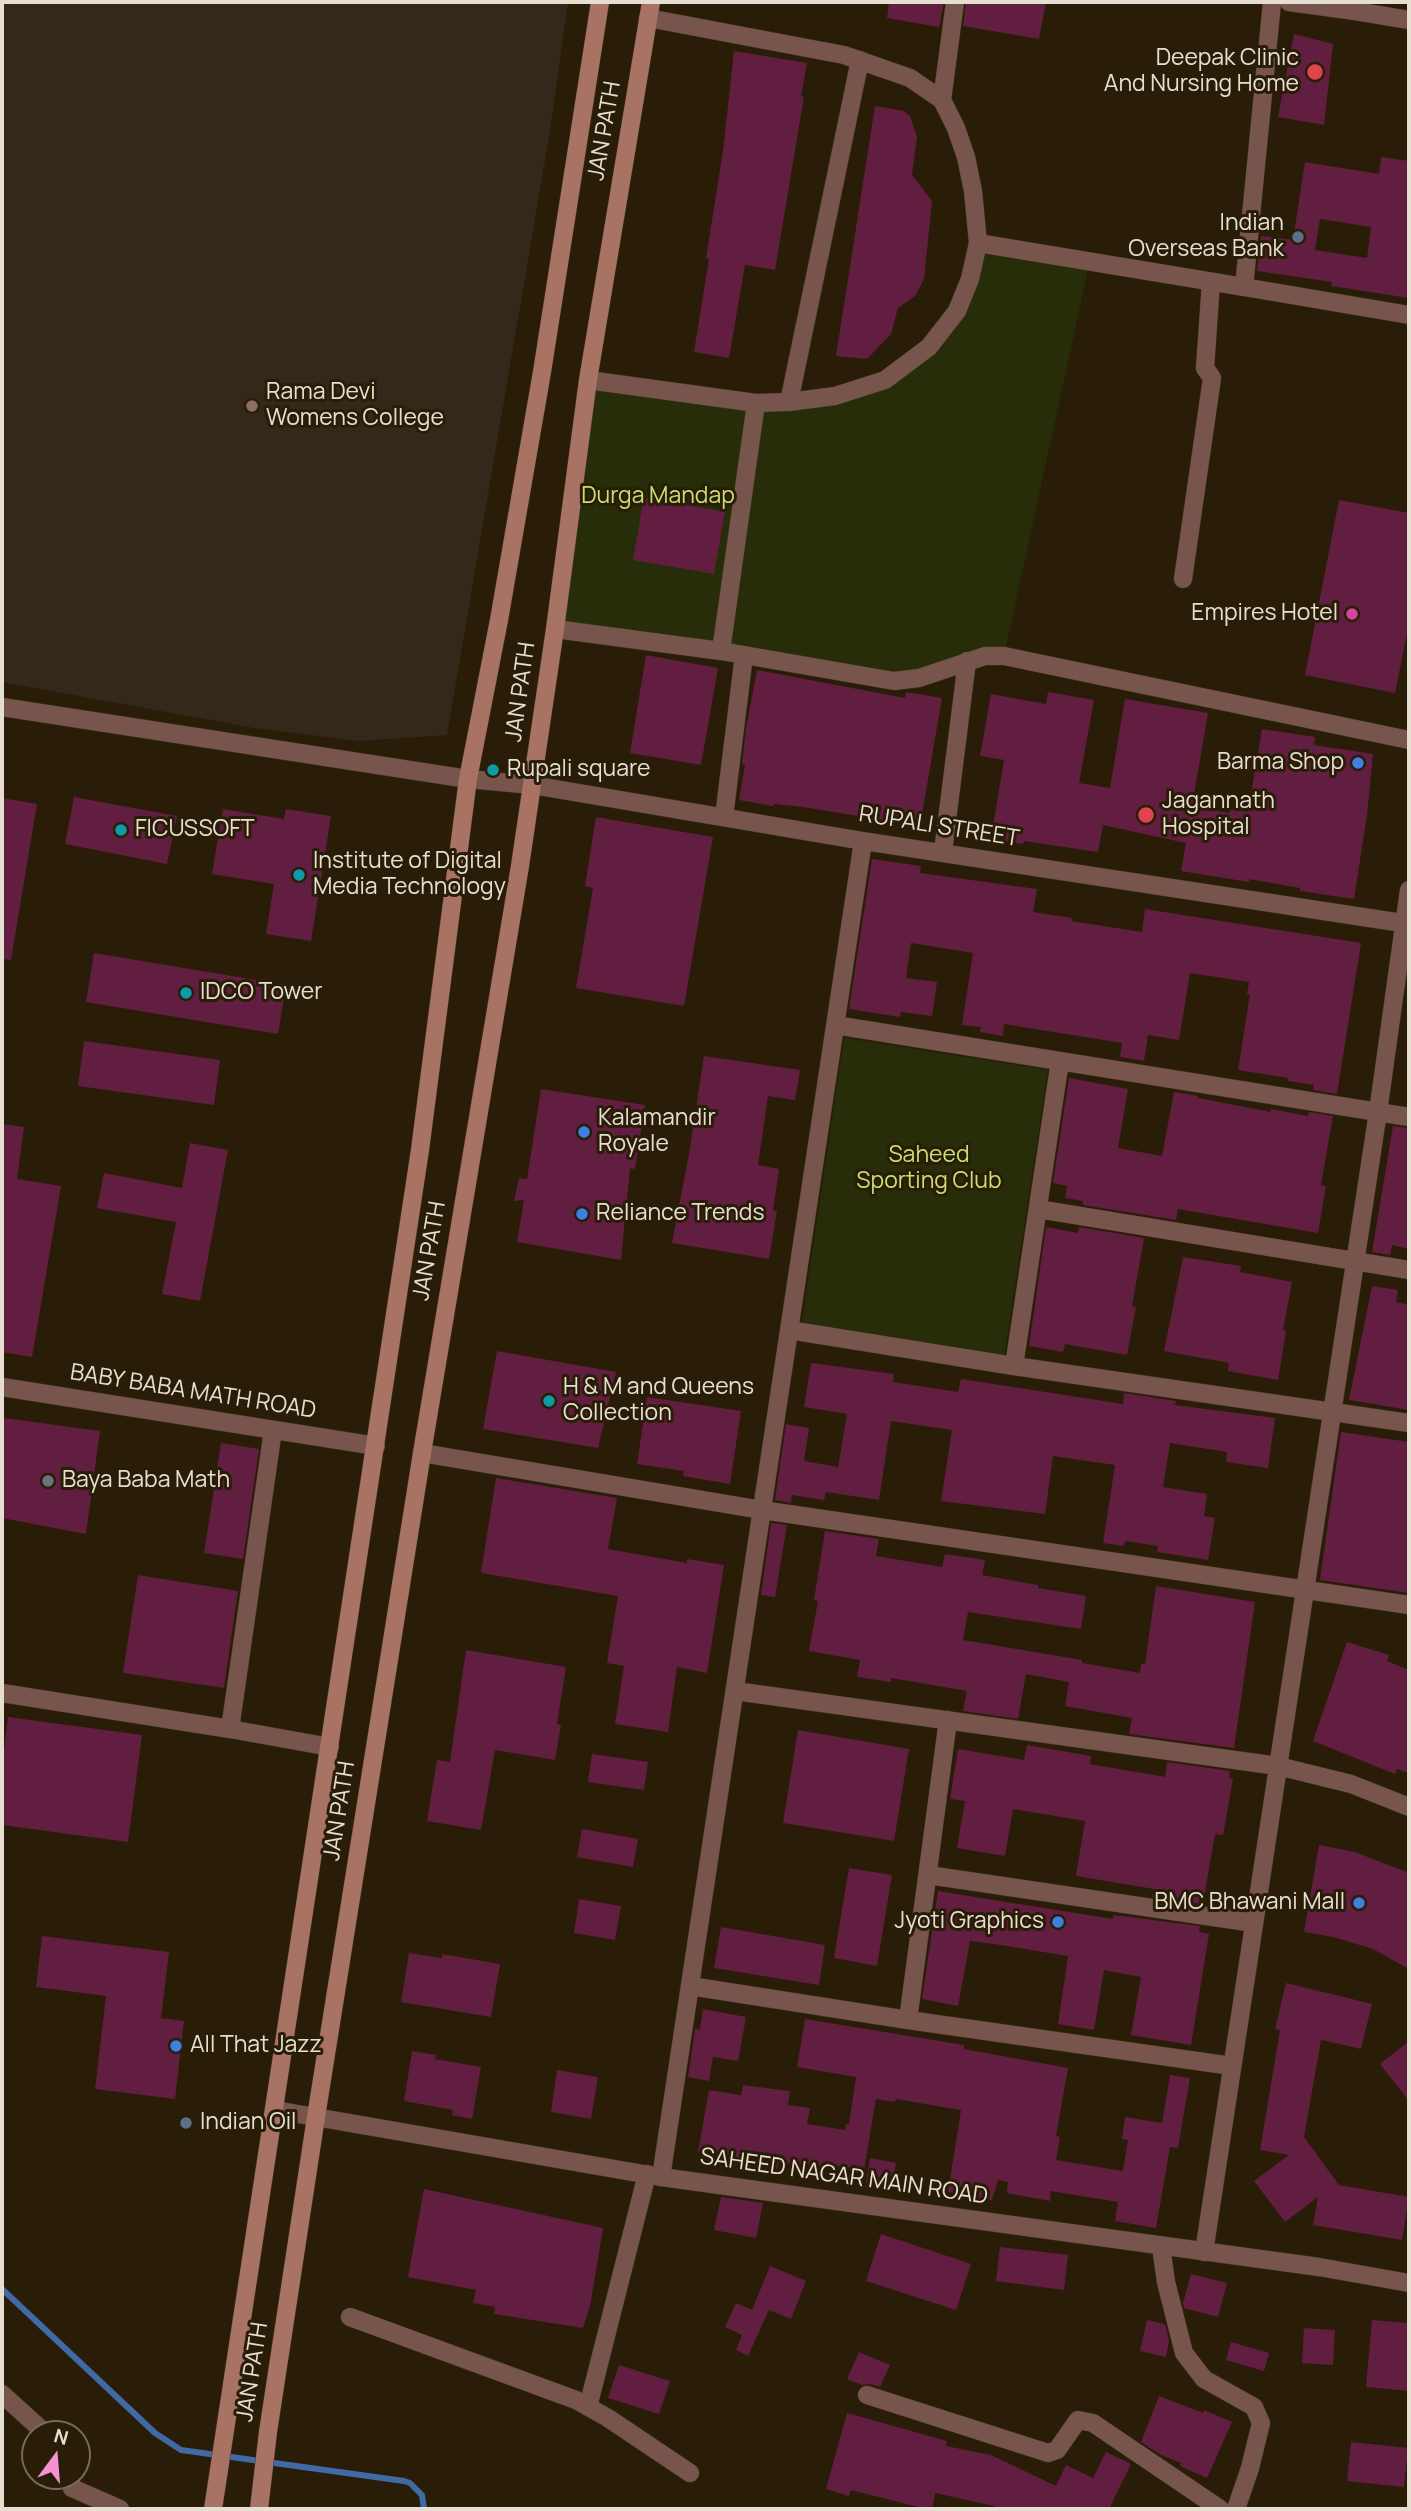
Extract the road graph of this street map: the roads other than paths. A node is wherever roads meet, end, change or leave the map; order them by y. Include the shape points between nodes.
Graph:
1 (600, 2) edge
2 (955, 2) edge
3 (1272, 2) edge
4 (1289, 2) edge
5 (1355, 7) edge
6 (650, 10) edge
7 (1409, 20) edge
8 (860, 60) junction
9 (943, 100) junction
10 (978, 243) junction
11 (1211, 282) junction
12 (1244, 287) junction
13 (1409, 315) edge
14 (588, 380) junction
15 (789, 402) junction
16 (756, 403) junction
17 (1182, 579) dead end
18 (555, 629) junction
19 (721, 651) junction
20 (744, 655) junction
21 (967, 661) junction
22 (2, 707) edge
23 (1409, 740) edge
24 (467, 779) junction
25 (532, 785) junction
26 (724, 817) junction
27 (863, 841) junction
28 (943, 852) junction
29 (1409, 890) edge
30 (1406, 924) edge
31 (835, 1025) junction
32 (1060, 1061) junction
33 (1378, 1112) junction
34 (1409, 1117) edge
35 (1038, 1209) junction
36 (1355, 1262) junction
37 (1409, 1270) edge
38 (789, 1331) junction
39 (1014, 1366) junction
40 (2, 1387) edge
41 (1332, 1411) junction
42 (1409, 1423) edge
43 (273, 1430) junction
44 (376, 1446) junction
45 (422, 1453) junction
46 (762, 1510) junction
47 (1305, 1591) junction
48 (1407, 1606) edge
49 (735, 1691) junction
50 (2, 1693) edge
51 (948, 1720) junction
52 (230, 1730) junction
53 (330, 1747) junction
54 (1278, 1766) junction
55 (1409, 1807) edge
56 (928, 1875) junction
57 (1254, 1923) junction
58 (690, 1986) junction
59 (908, 2020) junction
60 (1232, 2066) junction
61 (275, 2110) junction
62 (316, 2117) junction
63 (654, 2176) junction
64 (1161, 2246) junction
65 (1204, 2252) junction
66 (1409, 2283) edge
67 (350, 2318) dead end
68 (2, 2393) edge
69 (867, 2395) dead end
70 (588, 2407) junction
71 (31, 2420) edge
72 (690, 2473) dead end
73 (77, 2490) edge
74 (261, 2500) edge
75 (120, 2509) edge
76 (213, 2509) edge
77 (1220, 2509) edge
78 (1236, 2509) edge

1 - 24 main road, JAN PATH via 542,372
2 - 9 street
3 - 12 street
4 - 5 street
5 - 7 street
6 - 8 street
6 - 14 main road, JAN PATH
8 - 9 street via 910,78
8 - 15 street
9 - 10 street via 966,158
10 - 11 street
10 - 15 street via 957,311 929,347 885,380 835,396
11 - 12 street
11 - 17 street via 1205,368 1212,378
12 - 13 street
14 - 16 street
14 - 18 main road, JAN PATH
15 - 16 street
16 - 19 street
18 - 19 street
18 - 25 main road, JAN PATH
19 - 20 street
20 - 21 street via 894,681 919,678
20 - 26 street
21 - 23 street via 1004,656
21 - 28 street
22 - 24 street, RUPALI STREET
24 - 25 street, RUPALI STREET
24 - 44 main road, JAN PATH via 420,1150
25 - 26 street, RUPALI STREET
25 - 45 main road, JAN PATH
26 - 27 street, RUPALI STREET
27 - 28 street, RUPALI STREET
27 - 31 street
28 - 30 street, RUPALI STREET
29 - 30 street
30 - 33 street
31 - 32 street
31 - 38 street
32 - 33 street
32 - 35 street
33 - 34 street
33 - 36 street
35 - 36 street
35 - 39 street
36 - 37 street
36 - 41 street
38 - 39 street
38 - 46 street
39 - 41 street
40 - 43 street, BABY BABA MATH ROAD
41 - 42 street
41 - 47 street
43 - 44 street, BABY BABA MATH ROAD
43 - 52 street
44 - 53 main road, JAN PATH
45 - 46 street
45 - 62 main road, JAN PATH
46 - 47 street
46 - 49 street
47 - 48 street
47 - 54 street
49 - 51 street
49 - 58 street
50 - 52 street
51 - 54 street
51 - 56 street
52 - 53 street
53 - 61 main road, JAN PATH
54 - 55 street via 1351,1784
54 - 57 street
56 - 57 street
56 - 59 street
57 - 60 street
58 - 59 street
58 - 63 street
59 - 60 street
60 - 65 street
61 - 62 street, SAHEED NAGAR MAIN ROAD
61 - 76 main road, JAN PATH
62 - 63 street, SAHEED NAGAR MAIN ROAD
62 - 74 main road, JAN PATH
63 - 64 street, SAHEED NAGAR MAIN ROAD
63 - 70 street
64 - 65 street, SAHEED NAGAR MAIN ROAD
64 - 78 street via 1184,2353 1204,2379 1254,2407 1261,2423
65 - 66 street, SAHEED NAGAR MAIN ROAD
67 - 70 street
68 - 71 street
69 - 77 street via 1048,2453 1057,2450 1079,2420 1093,2423
70 - 72 street
73 - 75 street

